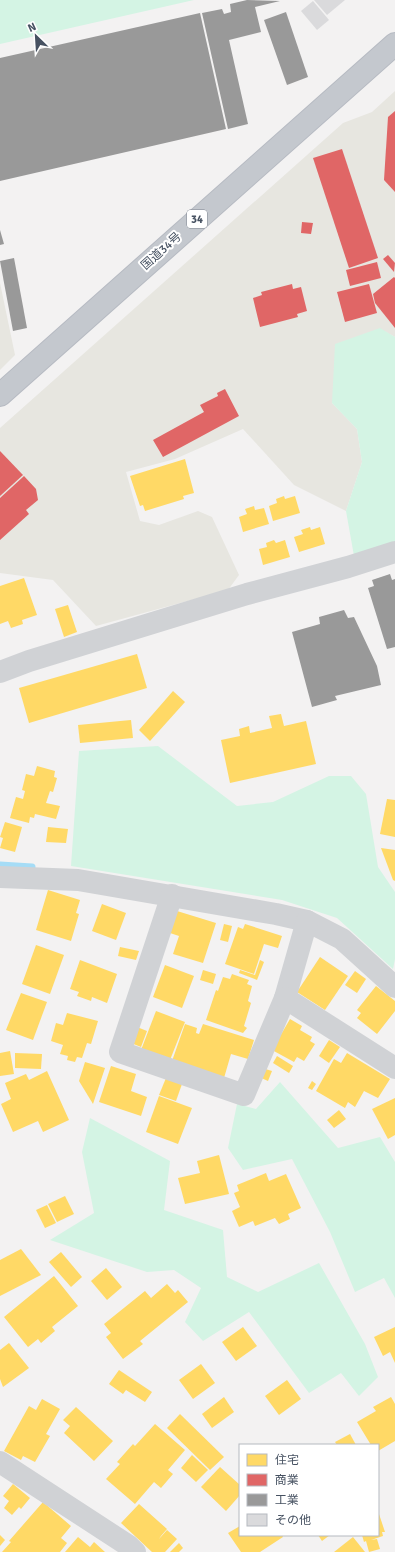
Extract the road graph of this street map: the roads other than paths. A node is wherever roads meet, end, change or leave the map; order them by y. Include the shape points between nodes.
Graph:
1 (395, 44) edge
2 (0, 395) edge
3 (395, 552) edge
4 (0, 672) edge
5 (0, 877) edge
6 (172, 895) junction
7 (307, 921) junction
8 (394, 984) edge
9 (285, 998) junction
10 (395, 1068) edge
11 (0, 1462) edge
12 (136, 1552) edge

1 - 2 highway, 国道34号 / 34
3 - 4 street via 247,594
5 - 6 street via 78,880
6 - 7 street
6 - 9 street via 120,1052 244,1095
7 - 8 street via 342,939
7 - 9 street
9 - 10 street
11 - 12 street

